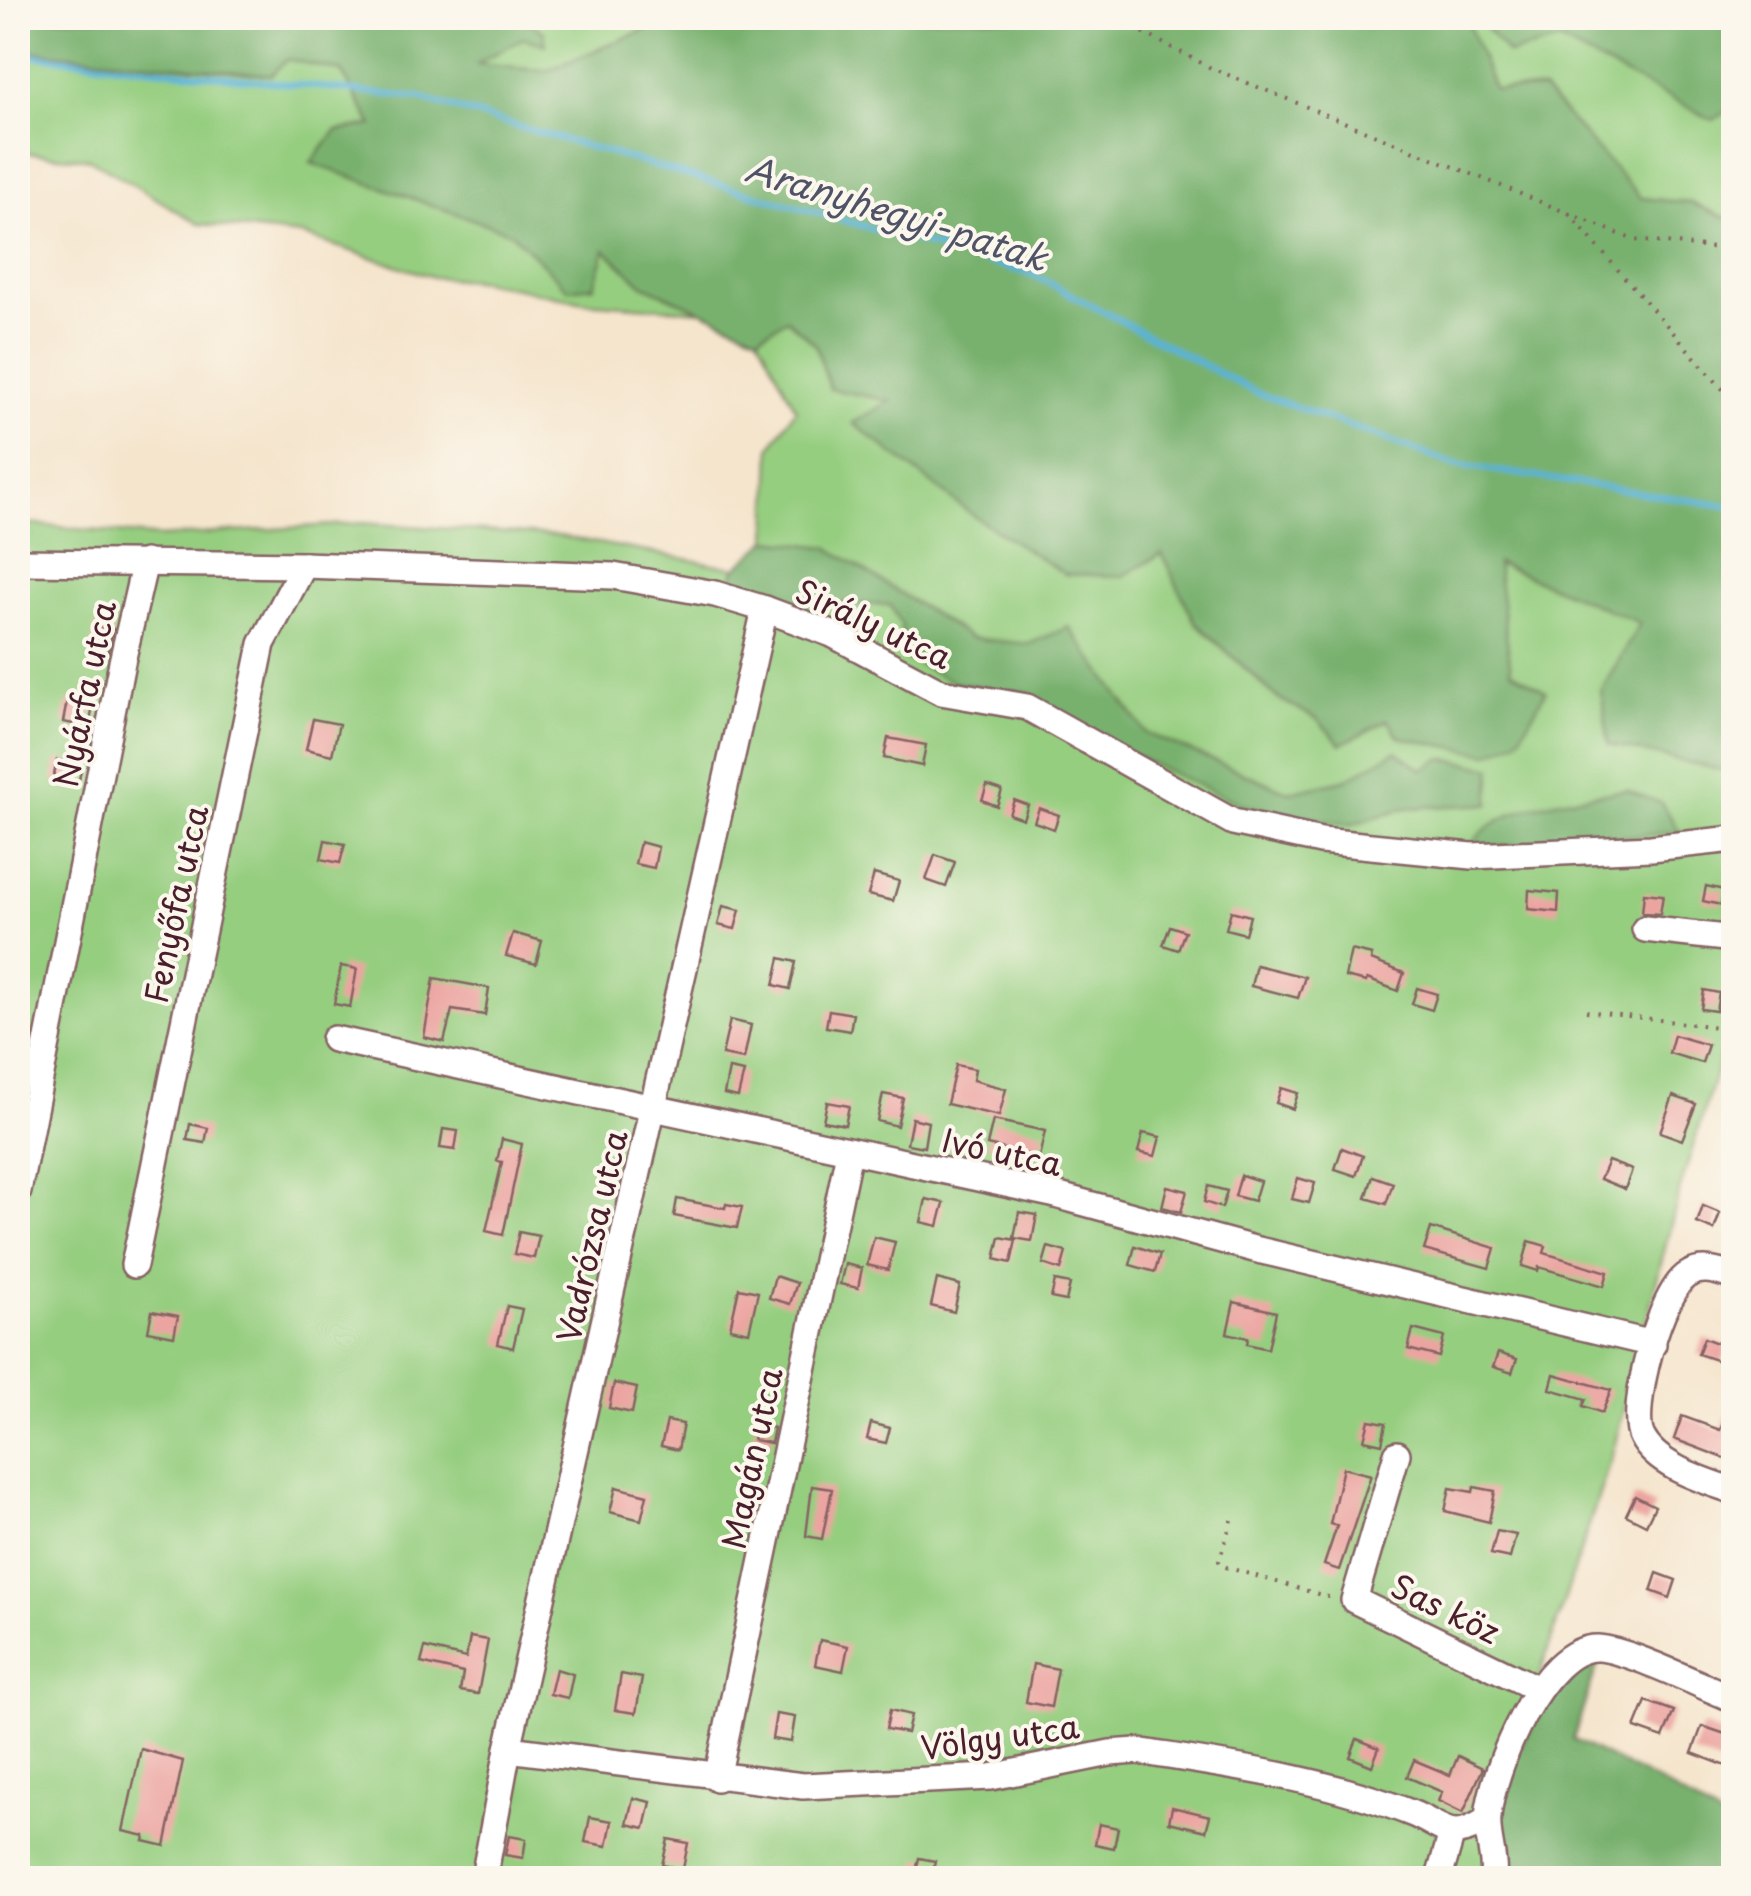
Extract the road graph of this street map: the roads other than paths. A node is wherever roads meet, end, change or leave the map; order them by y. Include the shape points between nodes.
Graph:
1 (18, 562) edge
2 (145, 562) junction
3 (304, 565) junction
4 (765, 608) junction
5 (1734, 838) edge
6 (1644, 930) dead end
7 (1734, 939) edge
8 (334, 1039) dead end
9 (653, 1108) junction
10 (849, 1152) junction
11 (18, 1192) edge
12 (134, 1265) dead end
13 (1734, 1277) edge
14 (1653, 1344) junction
15 (1397, 1454) dead end
16 (1734, 1490) edge
17 (1538, 1689) junction
18 (1734, 1699) edge
19 (508, 1749) junction
20 (717, 1778) junction
21 (1487, 1820) junction
22 (1452, 1833) junction
23 (484, 1878) edge
24 (1439, 1878) edge
25 (1493, 1878) edge

1 - 2 street, Sirály utca
2 - 3 street, Sirály utca
2 - 11 street, Nyárfa utca
3 - 4 street, Sirály utca via 613,576
3 - 12 street, Fenyőfa utca via 262,644
4 - 5 street, Sirály utca via 832,634 941,692 1027,707 1233,822 1321,841 1472,856
4 - 9 street, Vadrózsa utca
6 - 7 street
8 - 9 street, Ivó utca
9 - 10 street, Ivó utca
9 - 19 street, Vadrózsa utca
10 - 14 street, Ivó utca via 1052,1194 1254,1250
10 - 20 street, Magán utca
13 - 14 street via 1713,1270 1688,1274 1670,1295
14 - 16 street via 1636,1421 1640,1435 1660,1457
15 - 17 street, Sas köz via 1354,1600
17 - 18 street via 1566,1659 1600,1648
17 - 21 street via 1493,1790
19 - 20 street, Völgy utca
19 - 23 street, Vadrózsa utca
20 - 22 street, Völgy utca via 803,1786 927,1782 1137,1751 1326,1784
21 - 22 street
21 - 25 street
22 - 24 street

